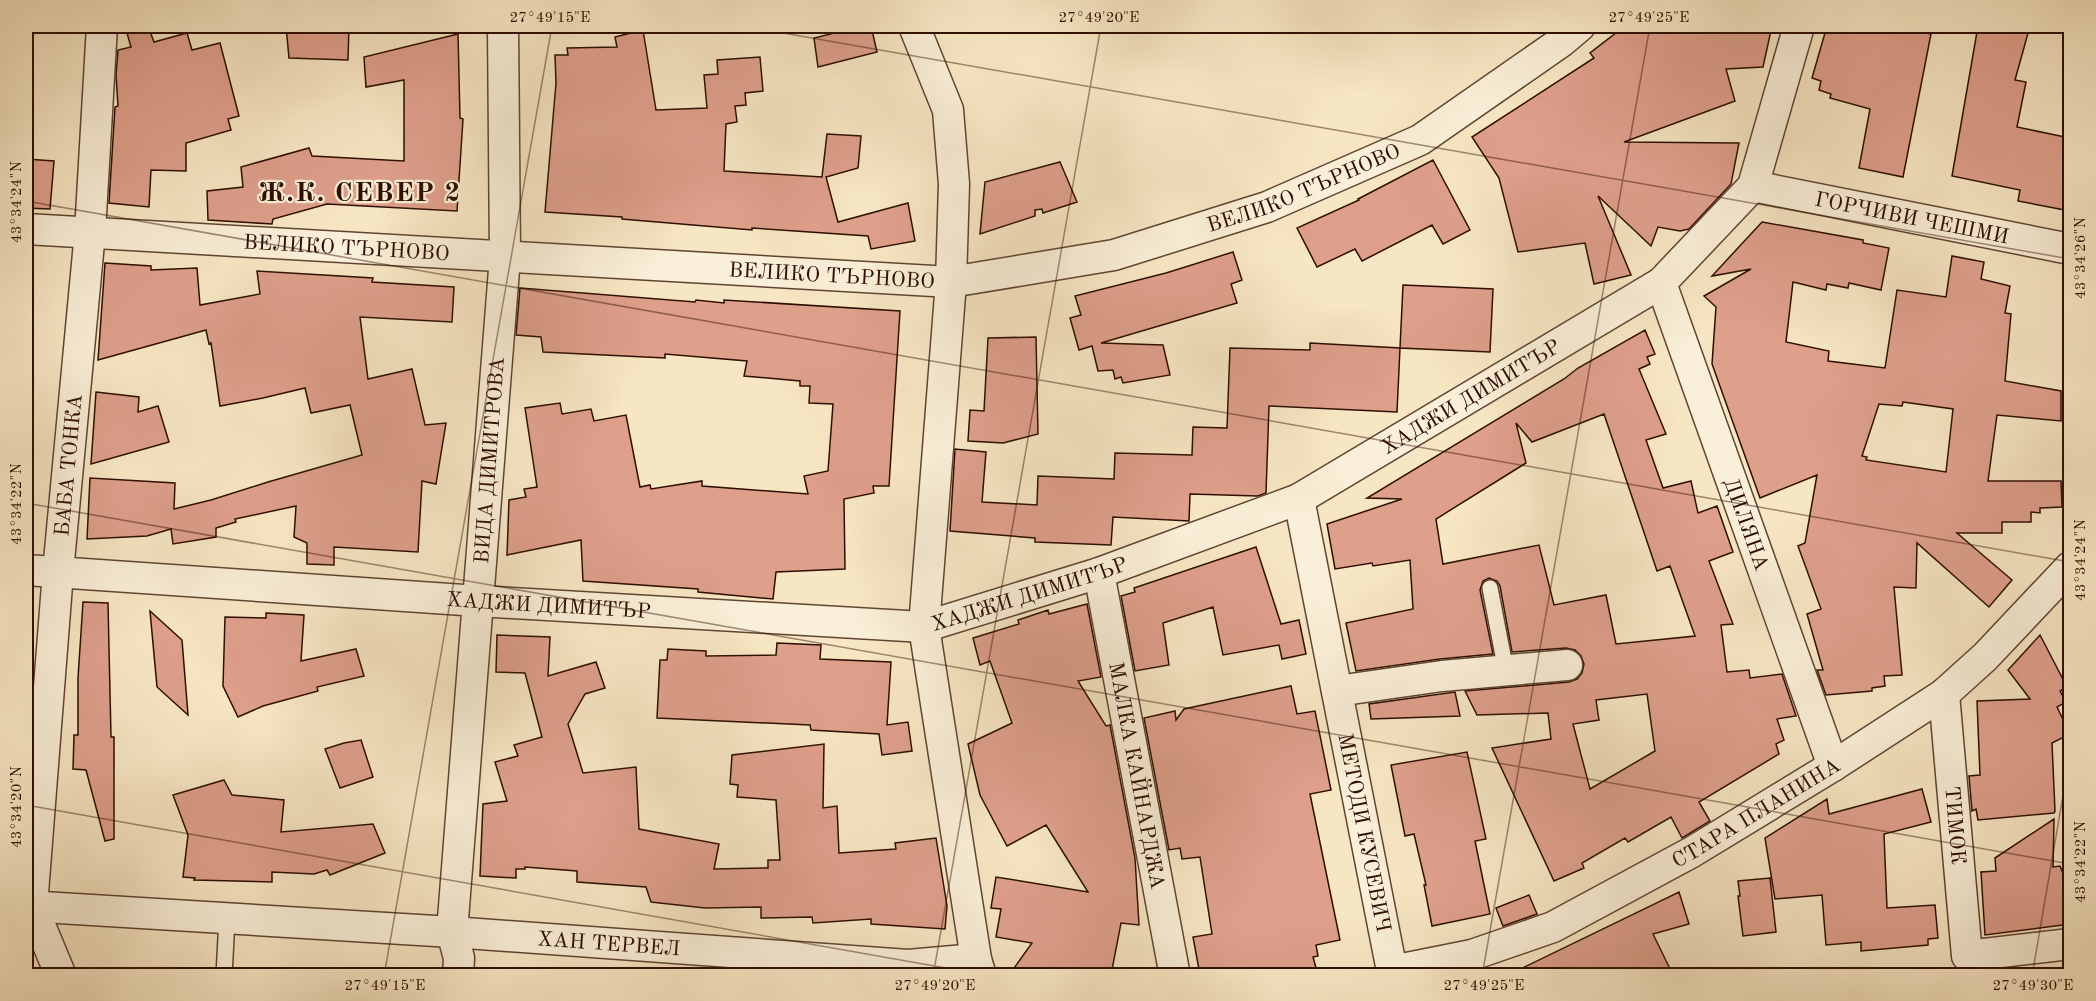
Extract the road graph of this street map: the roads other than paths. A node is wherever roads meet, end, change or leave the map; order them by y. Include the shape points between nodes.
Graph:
1 (102, 26) edge
2 (503, 26) edge
3 (914, 26) edge
4 (1580, 26) edge
5 (1800, 26) edge
6 (1753, 186) junction
7 (26, 229) edge
8 (90, 232) junction
9 (2070, 249) edge
10 (505, 257) junction
11 (951, 282) junction
12 (1660, 283) junction
13 (1299, 499) junction
14 (2070, 567) edge
15 (26, 570) edge
16 (58, 572) junction
17 (1099, 573) junction
18 (1490, 588) dead end
19 (478, 601) junction
20 (924, 627) junction
21 (1567, 665) dead end
22 (1506, 670) junction
23 (1337, 691) junction
24 (1944, 694) junction
25 (1833, 766) junction
26 (28, 906) edge
27 (227, 918) junction
28 (452, 932) junction
29 (2070, 944) edge
30 (979, 967) edge
31 (904, 970) edge
32 (1392, 973) edge
33 (61, 975) edge
34 (224, 975) edge
35 (458, 975) edge
36 (1175, 975) edge

1 - 8 street, БАБА ТОНКА
2 - 10 street, ВИДА ДИМИТРОВА
3 - 11 street via 948,110 954,184
4 - 11 street, ВЕЛИКО ТЪРНОВО via 1420,140 1267,207 1114,255
5 - 6 street, ХАДЖИ ДИМИТЪР
6 - 9 street, ГОРЧИВИ ЧЕШМИ
6 - 12 street, ХАДЖИ ДИМИТЪР
7 - 8 street, ВЕЛИКО ТЪРНОВО
8 - 10 street, ВЕЛИКО ТЪРНОВО
8 - 16 street, БАБА ТОНКА
10 - 11 street, ВЕЛИКО ТЪРНОВО
10 - 19 street, ВИДА ДИМИТРОВА
11 - 20 street
12 - 13 street, ХАДЖИ ДИМИТЪР
12 - 25 street, ДИЛЯНА
13 - 17 street, ХАДЖИ ДИМИТЪР
13 - 23 street, МЕТОДИ КУСЕВИЧ
14 - 24 street, СТАРА ПЛАНИНА via 1985,657
15 - 16 street, ХАДЖИ ДИМИТЪР
16 - 19 street, ХАДЖИ ДИМИТЪР
16 - 26 street, БАБА ТОНКА
17 - 20 street, ХАДЖИ ДИМИТЪР
17 - 36 street, МАЛКА КАЙНАРДЖА
18 - 22 lane
19 - 20 street, ХАДЖИ ДИМИТЪР
19 - 28 street, ВИДА ДИМИТРОВА
20 - 30 street
21 - 22 street
22 - 23 street
23 - 32 street, МЕТОДИ КУСЕВИЧ
24 - 25 street, СТАРА ПЛАНИНА
24 - 29 street, ТИМОК via 1967,956
25 - 32 street, СТАРА ПЛАНИНА via 1692,852 1553,927 1472,955
26 - 27 street, ХАН ТЕРВЕЛ
26 - 33 street
27 - 28 street, ХАН ТЕРВЕЛ
27 - 34 lane
28 - 31 street, ХАН ТЕРВЕЛ
28 - 35 street via 459,958
30 - 31 street, ХАН ТЕРВЕЛ

